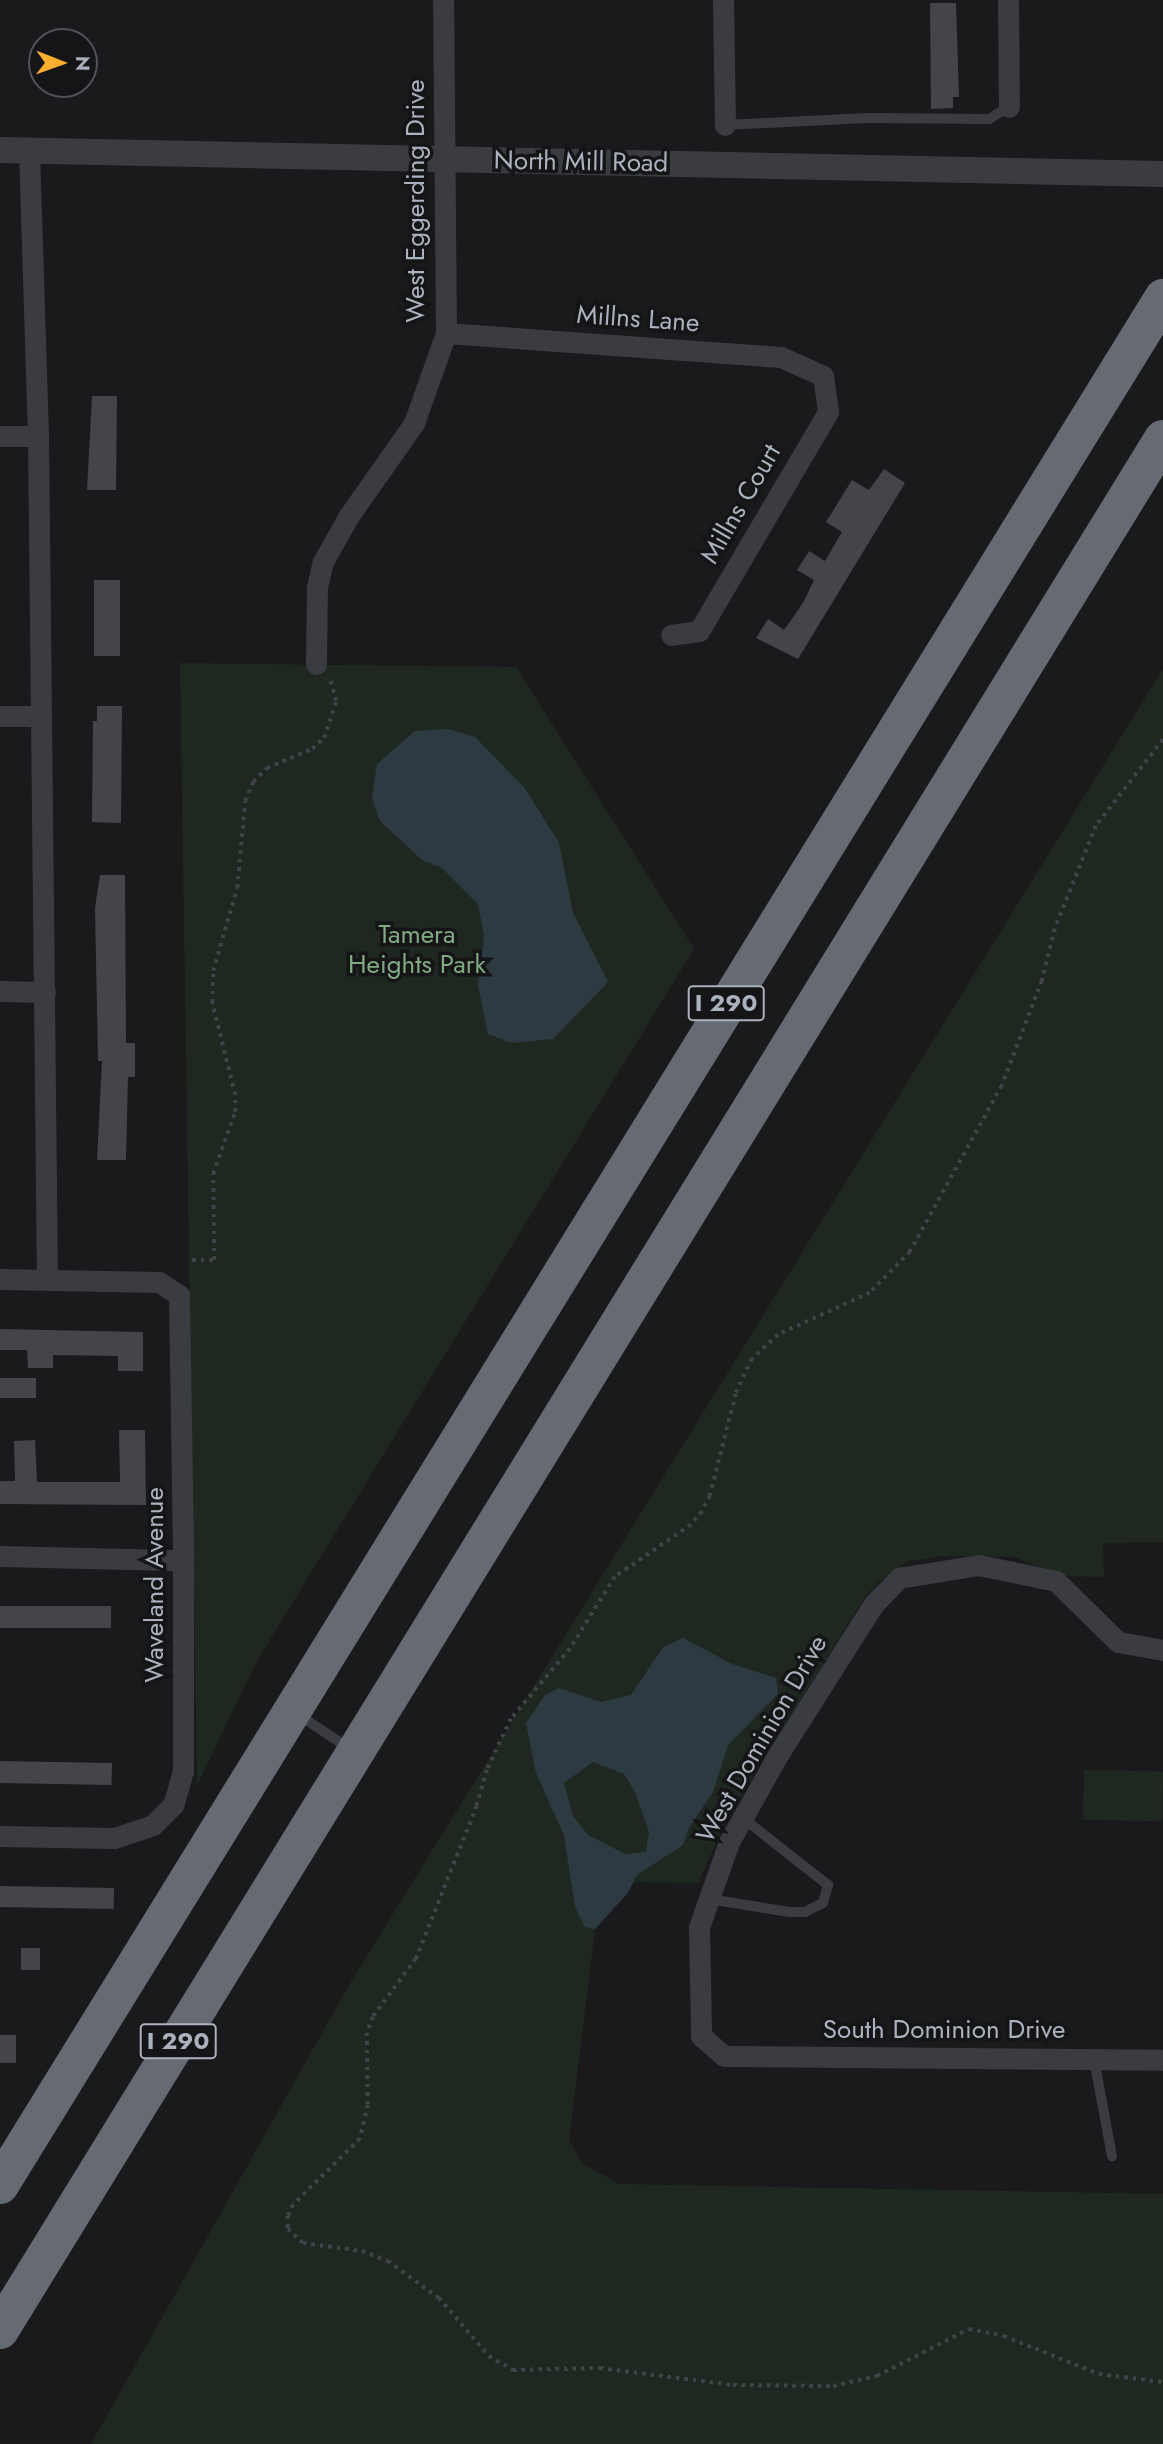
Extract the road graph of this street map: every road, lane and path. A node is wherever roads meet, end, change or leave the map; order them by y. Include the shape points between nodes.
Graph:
1 (443, 0) edge
2 (723, 0) edge
3 (1008, 0) edge
4 (1009, 107) joint
5 (724, 125) joint
6 (0, 150) edge
7 (29, 151) junction
8 (444, 160) junction
9 (1163, 174) edge
10 (1163, 298) edge
11 (446, 332) junction
12 (823, 376) joint
13 (0, 436) edge
14 (38, 436) junction
15 (1163, 439) edge
16 (671, 635) dead end
17 (316, 664) joint
18 (0, 716) edge
19 (41, 716) junction
20 (1163, 740) edge
21 (0, 991) edge
22 (46, 992) junction
23 (192, 1260) dead end
24 (0, 1279) edge
25 (47, 1279) junction
26 (0, 1556) edge
27 (183, 1560) junction
28 (1163, 1650) edge
29 (291, 1710) junction
30 (355, 1752) junction
31 (743, 1818) junction
32 (0, 1836) edge
33 (709, 1899) junction
34 (724, 2056) joint
35 (1094, 2059) junction
36 (1163, 2060) edge
37 (1112, 2156) dead end
38 (0, 2185) edge
39 (0, 2330) edge
40 (1163, 2382) edge

1 - 8 street, West Eggerding Drive
2 - 5 street
3 - 4 street
4 - 5 lane via 989,119 867,118
6 - 7 street, North Mill Road
7 - 8 street, North Mill Road
7 - 14 street
8 - 9 street, North Mill Road
8 - 11 street, West Eggerding Drive
10 - 29 highway, I 290
11 - 12 street, Millns Lane via 781,357
11 - 17 street, West Eggerding Drive via 414,423 348,517 323,562 317,587
12 - 16 street, Millns Court via 828,412 699,631
13 - 14 street
14 - 19 street
15 - 30 highway, I 290
17 - 23 path via 331,679 335,701 324,738 312,749 267,768 244,801 237,888 213,971 212,1003 235,1095 235,1112 213,1174 214,1260
18 - 19 street
19 - 22 street
20 - 40 path via 1096,826 1055,929 1042,981 1002,1086 910,1252 870,1293 778,1335 752,1359 736,1394 702,1512 691,1525 615,1577 570,1649 511,1719 486,1770 477,1806 416,1959 367,2032 368,2105 359,2139 293,2205 288,2216 288,2229 303,2243 362,2251 388,2261 439,2298 489,2356 513,2370 600,2368 733,2385 833,2386 877,2376 969,2329 1004,2336 1099,2374
21 - 22 street
22 - 25 street
24 - 25 street
25 - 27 street, Waveland Avenue via 159,1282 179,1295
26 - 27 street
27 - 32 street, Waveland Avenue via 183,1771 173,1805 153,1825 114,1838
28 - 31 street, West Dominion Drive via 1118,1642 1056,1581 979,1565 899,1578 873,1605
29 - 30 lane
29 - 38 highway, I 290
30 - 39 highway, I 290
31 - 33 street, West Dominion Drive via 729,1842
31 - 33 lane via 828,1885 823,1903 805,1912 789,1912
33 - 34 street, West Dominion Drive via 699,1927 701,2036
34 - 35 street, South Dominion Drive
35 - 36 street, South Dominion Drive
35 - 37 lane

